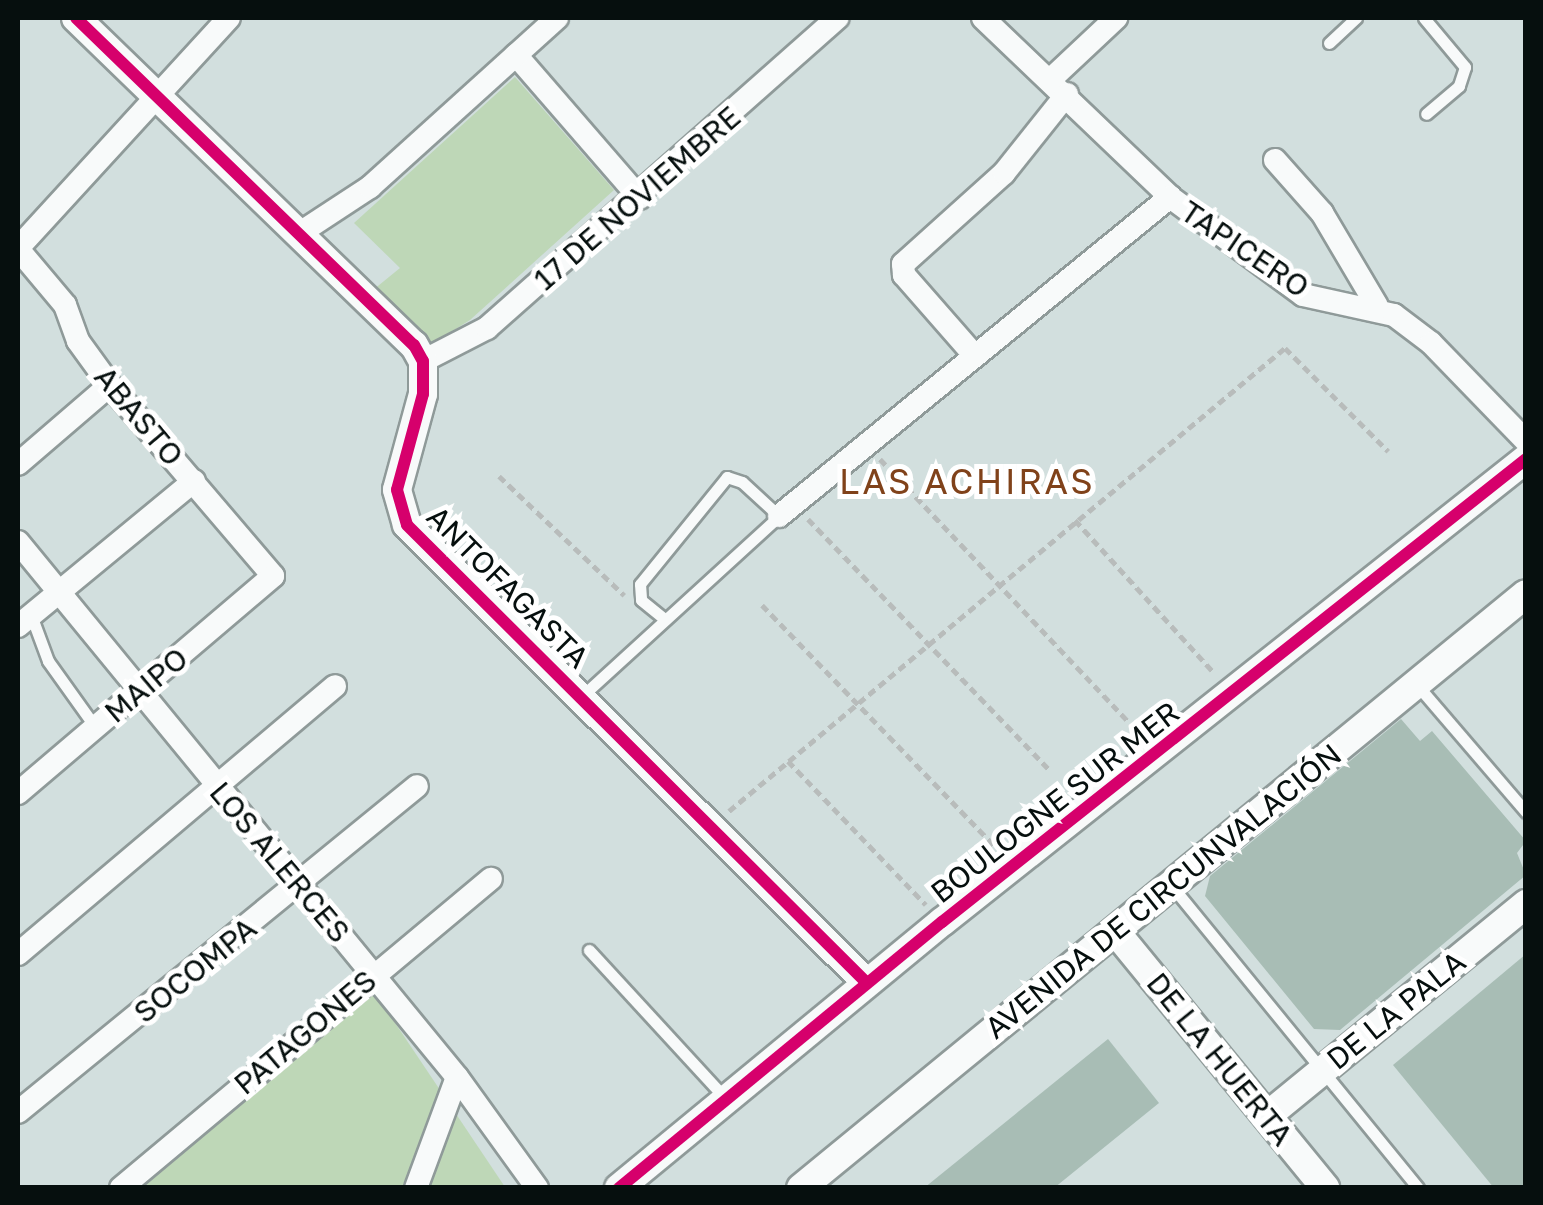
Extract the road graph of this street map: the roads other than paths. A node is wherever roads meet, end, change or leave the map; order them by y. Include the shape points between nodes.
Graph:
1 (76, 18) edge
2 (229, 18) edge
3 (557, 18) edge
4 (838, 18) edge
5 (983, 18) edge
6 (1116, 18) edge
7 (1356, 18) edge
8 (1424, 18) edge
9 (1329, 43) dead end
10 (516, 55) junction
11 (1058, 87) junction
12 (159, 97) junction
13 (1426, 114) dead end
14 (1275, 160) dead end
15 (640, 198) junction
16 (1170, 198) junction
17 (300, 234) junction
18 (18, 248) edge
19 (1378, 306) junction
20 (975, 356) junction
21 (423, 361) junction
22 (110, 385) junction
23 (1522, 427) edge
24 (1526, 459) edge
25 (18, 464) edge
26 (194, 482) junction
27 (786, 510) junction
28 (18, 542) edge
29 (273, 576) joint
30 (57, 593) junction
31 (1526, 594) edge
32 (662, 617) junction
33 (24, 620) edge
34 (1416, 683) junction
35 (334, 686) dead end
36 (139, 692) junction
37 (582, 696) junction
38 (96, 728) junction
39 (417, 786) dead end
40 (218, 787) junction
41 (18, 792) edge
42 (1526, 812) edge
43 (491, 880) dead end
44 (1171, 884) junction
45 (301, 885) junction
46 (1526, 904) edge
47 (1114, 931) junction
48 (589, 950) dead end
49 (18, 954) edge
50 (373, 974) junction
51 (866, 983) junction
52 (1323, 1070) junction
53 (457, 1078) junction
54 (726, 1100) junction
55 (18, 1112) edge
56 (1267, 1116) junction
57 (120, 1188) edge
58 (416, 1188) edge
59 (536, 1188) edge
60 (619, 1188) edge
61 (801, 1188) edge
62 (1326, 1188) edge
63 (1418, 1188) edge

1 - 12 street
2 - 12 street
3 - 10 street
4 - 15 street, 17 DE NOVIEMBRE
5 - 11 street, TAPICERO
6 - 11 street
7 - 9 lane
8 - 13 lane via 1464,67 1459,86
10 - 15 street
10 - 17 street via 370,187
11 - 16 street, TAPICERO
11 - 20 street via 1004,173 903,264 904,275
12 - 17 street
12 - 18 street
14 - 19 street via 1322,213
15 - 21 street, 17 DE NOVIEMBRE via 487,328
16 - 19 street, TAPICERO via 1303,295
16 - 20 street
17 - 21 street
18 - 22 street, ABASTO via 64,305 78,341
19 - 23 street, TAPICERO via 1431,343
20 - 27 street
21 - 37 street, ANTOFAGASTA via 423,394 398,490 406,525
22 - 25 street
22 - 26 street, ABASTO
24 - 51 street, BOULOGNE SUR MER
26 - 29 street, ABASTO
26 - 30 street
27 - 32 lane
27 - 32 lane via 726,477 640,584 641,600
28 - 30 street, LOS ALERCES
29 - 36 street, MAIPO
30 - 33 street
30 - 36 street, LOS ALERCES
31 - 34 street, AVENIDA DE CIRCUNVALACIÓN
32 - 37 lane
33 - 38 lane
34 - 42 lane
34 - 44 street, AVENIDA DE CIRCUNVALACIÓN
35 - 40 street
36 - 38 street, MAIPO
36 - 40 street, LOS ALERCES
37 - 51 street, ANTOFAGASTA
38 - 41 street, MAIPO
39 - 45 street, SOCOMPA
40 - 45 street, LOS ALERCES
40 - 49 street
43 - 50 street, PATAGONES
44 - 47 street, AVENIDA DE CIRCUNVALACIÓN
44 - 52 lane
45 - 50 street, LOS ALERCES
45 - 55 street, SOCOMPA
46 - 52 street, DE LA PALA
47 - 56 street, DE LA HUERTA
47 - 61 street, AVENIDA DE CIRCUNVALACIÓN
48 - 54 lane
50 - 53 street, LOS ALERCES
50 - 57 street, PATAGONES
51 - 54 street, BOULOGNE SUR MER
52 - 56 street, DE LA PALA
52 - 63 lane
53 - 58 street
53 - 59 street, LOS ALERCES
54 - 60 street, BOULOGNE SUR MER
56 - 62 street, DE LA HUERTA

